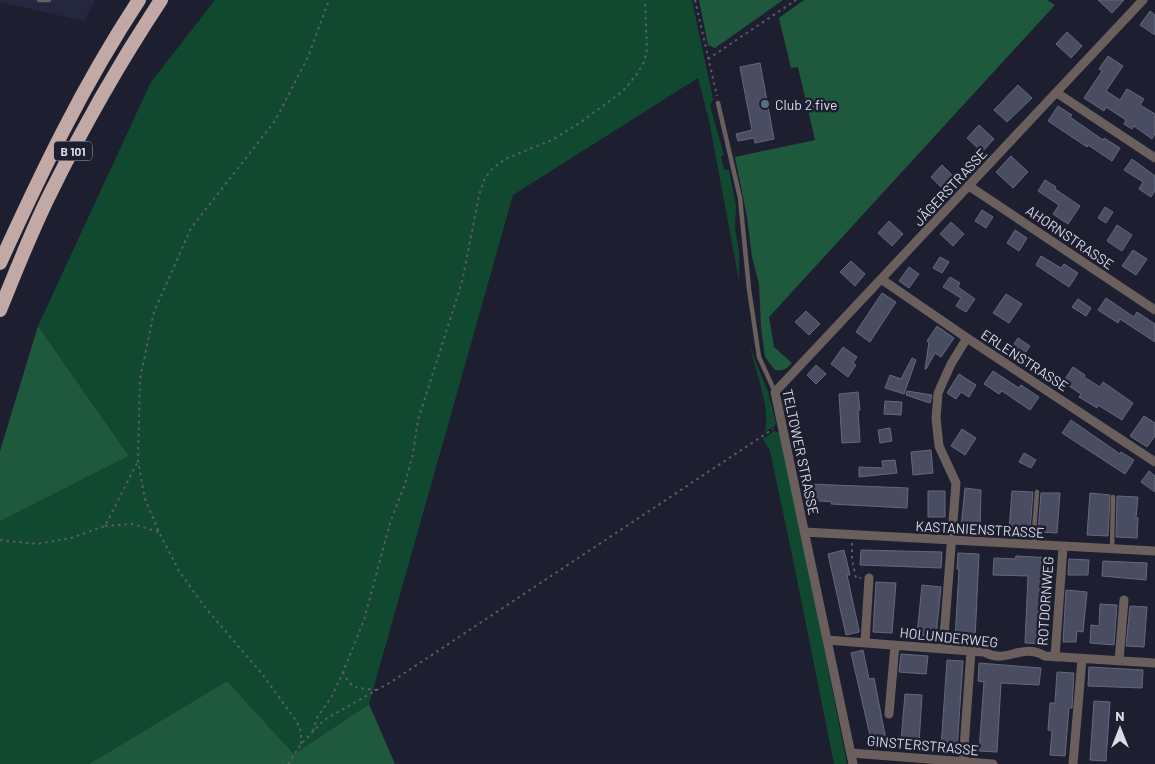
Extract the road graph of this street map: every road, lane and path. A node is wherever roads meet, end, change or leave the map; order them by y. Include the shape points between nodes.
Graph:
1 (39, 0) edge
2 (49, 0) edge
3 (139, 0) edge
4 (161, 0) edge
5 (329, 0) edge
6 (645, 0) edge
7 (695, 0) edge
8 (796, 0) edge
9 (1143, 0) edge
10 (708, 59) junction
11 (1057, 92) junction
12 (718, 103) joint
13 (1155, 158) edge
14 (969, 186) junction
15 (0, 264) edge
16 (881, 279) junction
17 (0, 310) edge
18 (1155, 310) edge
19 (967, 338) junction
20 (775, 392) junction
21 (782, 424) junction
22 (138, 461) junction
23 (1155, 462) edge
24 (1037, 492) dead end
25 (1113, 497) dead end
26 (105, 526) junction
27 (159, 532) junction
28 (804, 532) junction
29 (852, 535) junction
30 (0, 540) edge
31 (950, 540) junction
32 (1033, 546) junction
33 (1063, 548) junction
34 (1112, 549) junction
35 (1155, 551) edge
36 (869, 578) joint
37 (1124, 600) dead end
38 (827, 640) junction
39 (865, 642) junction
40 (894, 645) junction
41 (943, 648) junction
42 (971, 651) junction
43 (1055, 657) junction
44 (1082, 659) junction
45 (1119, 661) junction
46 (1155, 663) edge
47 (344, 672) junction
48 (377, 690) junction
49 (889, 714) dead end
50 (313, 731) junction
51 (301, 744) junction
52 (851, 753) junction
53 (963, 762) junction
54 (288, 764) edge
55 (853, 764) edge
56 (992, 764) edge
57 (1073, 764) edge

1 - 2 lane
3 - 15 highway, B 101 via 74,107
4 - 17 highway, B 101 via 133,42 53,187
5 - 22 path via 308,57 275,121 191,228 154,312 140,379
6 - 47 path via 647,49 644,62 623,90 552,140 505,159 485,178 477,202 462,282 418,420 405,484 390,523 364,620
7 - 10 path
8 - 10 path
9 - 11 street, JÄGERSTRASSE
10 - 12 path
11 - 13 street
11 - 14 street, JÄGERSTRASSE
12 - 20 lane, TELTOWER STRASSE via 740,198 759,357
14 - 16 street, JÄGERSTRASSE
14 - 18 street, AHORNSTRASSE
16 - 19 street, ERLENSTRASSE
16 - 20 street, JÄGERSTRASSE
19 - 23 street, ERLENSTRASSE
19 - 31 street via 938,393 939,446 956,483
20 - 21 street, TELTOWER STRASSE
21 - 28 street, TELTOWER STRASSE
21 - 48 path
22 - 26 path
22 - 27 path via 145,499
24 - 32 lane
25 - 34 lane
26 - 27 path via 132,524
26 - 30 path via 71,538 37,544
27 - 51 path via 184,578 204,606 262,674 297,722
28 - 29 street, KASTANIENSTRASSE
28 - 38 street, TELTOWER STRASSE
29 - 31 street, KASTANIENSTRASSE
29 - 36 path via 856,578
31 - 32 street, KASTANIENSTRASSE
31 - 41 street
32 - 33 street, KASTANIENSTRASSE
33 - 34 street, KASTANIENSTRASSE
33 - 43 street, ROTDORNWEG
34 - 35 street, KASTANIENSTRASSE
36 - 39 street
37 - 45 street
38 - 39 street, HOLUNDERWEG
38 - 52 street, TELTOWER STRASSE
39 - 40 street, HOLUNDERWEG
40 - 41 street, HOLUNDERWEG
40 - 49 street
41 - 42 street, HOLUNDERWEG
42 - 43 street, HOLUNDERWEG via 990,656 1007,656 1023,651
42 - 53 street
43 - 44 street, HOLUNDERWEG
44 - 45 street, HOLUNDERWEG
44 - 57 street
45 - 46 street, HOLUNDERWEG
47 - 48 path via 348,682 355,687
47 - 50 path via 317,718
48 - 50 path via 324,720
50 - 51 path
51 - 54 path
52 - 53 street, GINSTERSTRASSE
52 - 55 street, TELTOWER STRASSE
53 - 56 street, GINSTERSTRASSE

